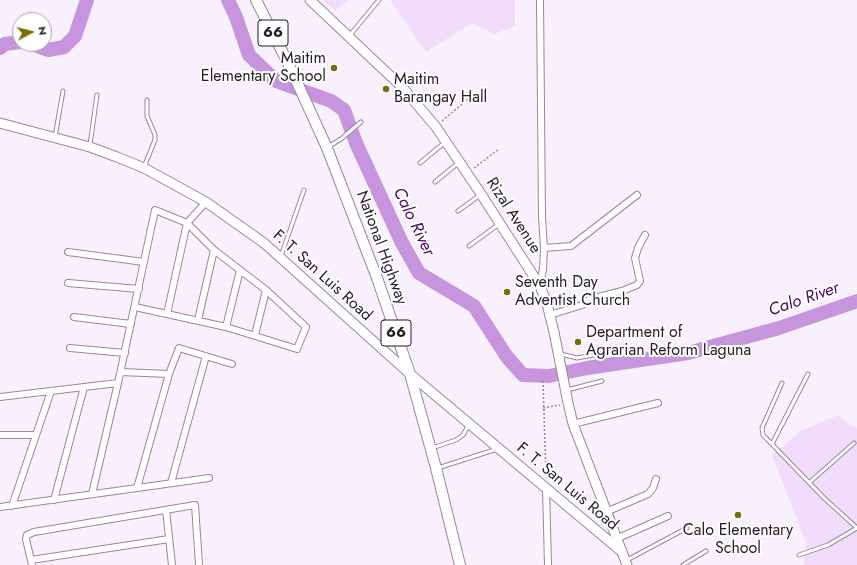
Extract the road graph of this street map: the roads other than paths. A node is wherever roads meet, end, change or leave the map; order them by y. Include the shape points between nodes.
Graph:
1 (256, 0) edge
2 (310, 0) edge
3 (379, 0) edge
4 (540, 0) edge
5 (348, 36) junction
6 (63, 91) dead end
7 (97, 95) dead end
8 (147, 100) dead end
9 (361, 122) dead end
10 (0, 123) edge
11 (54, 137) junction
12 (446, 141) junction
13 (90, 147) junction
14 (327, 148) junction
15 (460, 162) junction
16 (420, 163) dead end
17 (144, 168) junction
18 (435, 182) dead end
19 (304, 190) dead end
20 (481, 194) junction
21 (637, 195) dead end
22 (206, 202) junction
23 (458, 211) dead end
24 (187, 223) junction
25 (500, 223) junction
26 (645, 235) dead end
27 (469, 246) dead end
28 (544, 248) junction
29 (214, 250) junction
30 (68, 252) dead end
31 (280, 258) junction
32 (144, 262) junction
33 (240, 270) junction
34 (68, 283) dead end
35 (540, 286) junction
36 (139, 289) junction
37 (266, 290) junction
38 (135, 307) junction
39 (167, 314) junction
40 (550, 315) junction
41 (74, 317) dead end
42 (198, 320) junction
43 (131, 324) junction
44 (226, 327) junction
45 (255, 335) junction
46 (70, 348) dead end
47 (609, 352) dead end
48 (125, 353) junction
49 (206, 356) junction
50 (559, 357) junction
51 (232, 364) dead end
52 (121, 372) junction
53 (169, 374) junction
54 (410, 374) junction
55 (808, 374) dead end
56 (602, 381) dead end
57 (118, 383) junction
58 (782, 384) dead end
59 (565, 386) junction
60 (84, 387) junction
61 (50, 391) junction
62 (0, 397) edge
63 (658, 403) dead end
64 (469, 424) junction
65 (573, 424) junction
66 (0, 435) edge
67 (36, 435) junction
68 (854, 443) dead end
69 (772, 444) junction
70 (430, 448) junction
71 (499, 449) junction
72 (436, 468) junction
73 (209, 478) dead end
74 (656, 479) dead end
75 (810, 482) junction
76 (171, 483) junction
77 (137, 488) junction
78 (546, 488) junction
79 (92, 494) junction
80 (54, 500) junction
81 (12, 506) junction
82 (0, 507) edge
83 (166, 510) junction
84 (606, 512) junction
85 (668, 516) dead end
86 (687, 528) dead end
87 (857, 528) edge
88 (169, 539) junction
89 (616, 539) junction
90 (621, 551) junction
91 (706, 551) dead end
92 (799, 554) dead end
93 (32, 562) edge
94 (626, 563) edge
95 (172, 565) edge
96 (199, 565) edge
97 (460, 565) edge
98 (548, 565) edge
99 (683, 565) edge

1 - 14 main road, National Highway / 66
2 - 5 main road, Rizal Avenue
3 - 5 lane
4 - 28 street
5 - 12 main road, Rizal Avenue via 403,88
6 - 11 lane
7 - 13 lane
8 - 17 lane via 147,116 155,140
9 - 14 lane
10 - 11 main road, F. T. San Luis Road
11 - 13 main road, F. T. San Luis Road
12 - 15 main road, Rizal Avenue
12 - 16 lane
13 - 17 main road, F. T. San Luis Road
14 - 54 main road, National Highway / 66 via 377,278
15 - 18 lane
15 - 20 main road, Rizal Avenue
17 - 22 main road, F. T. San Luis Road
19 - 31 lane
20 - 23 lane
20 - 25 main road, Rizal Avenue
21 - 28 street via 577,243 571,246
22 - 24 street
22 - 31 main road, F. T. San Luis Road via 264,243
24 - 29 street
24 - 32 street via 156,210
24 - 39 street
25 - 27 lane
25 - 35 main road, Rizal Avenue
26 - 40 street via 636,258 640,281 638,285 590,299 582,305
28 - 35 street
29 - 33 street
29 - 42 street
30 - 32 street
31 - 54 main road, F. T. San Luis Road
32 - 36 street
33 - 37 street
33 - 44 street
34 - 36 street
35 - 40 main road, Rizal Avenue
36 - 38 street
37 - 45 street
37 - 45 street via 306,327 297,349
38 - 39 street
38 - 43 street
39 - 42 street
40 - 50 main road, Rizal Avenue
41 - 43 street
42 - 44 street
43 - 48 street
44 - 45 street
46 - 48 street
47 - 50 lane via 577,358
48 - 52 street
49 - 51 street
49 - 53 street via 179,348
49 - 76 street
50 - 59 main road, Rizal Avenue
52 - 53 street
52 - 57 street
53 - 77 street
54 - 64 main road, F. T. San Luis Road
54 - 70 main road, National Highway / 66
55 - 69 lane
56 - 59 lane
57 - 60 street
57 - 79 street
58 - 69 lane via 762,428 763,435
59 - 65 main road, Rizal Avenue
60 - 61 street
60 - 80 street
61 - 62 street
61 - 67 street
63 - 65 street
64 - 70 lane via 463,435 456,440
64 - 71 main road, F. T. San Luis Road
65 - 84 main road, Rizal Avenue
66 - 67 street
67 - 81 street
68 - 75 lane
69 - 75 lane
70 - 72 main road, National Highway / 66
71 - 72 lane
71 - 78 main road, F. T. San Luis Road
72 - 97 main road, National Highway / 66
73 - 76 street
74 - 84 street via 648,494
75 - 87 lane
76 - 77 street
77 - 79 street
78 - 90 main road, F. T. San Luis Road
78 - 98 street
79 - 80 street
80 - 81 street
81 - 82 street
83 - 88 street
83 - 93 street via 34,532 27,535 26,539
83 - 96 street via 195,505
84 - 89 main road, Rizal Avenue
85 - 89 street
86 - 94 lane
87 - 92 lane via 828,544
88 - 93 street
88 - 95 street
89 - 90 main road, Rizal Avenue
90 - 94 main road, Rizal Avenue
91 - 99 lane

